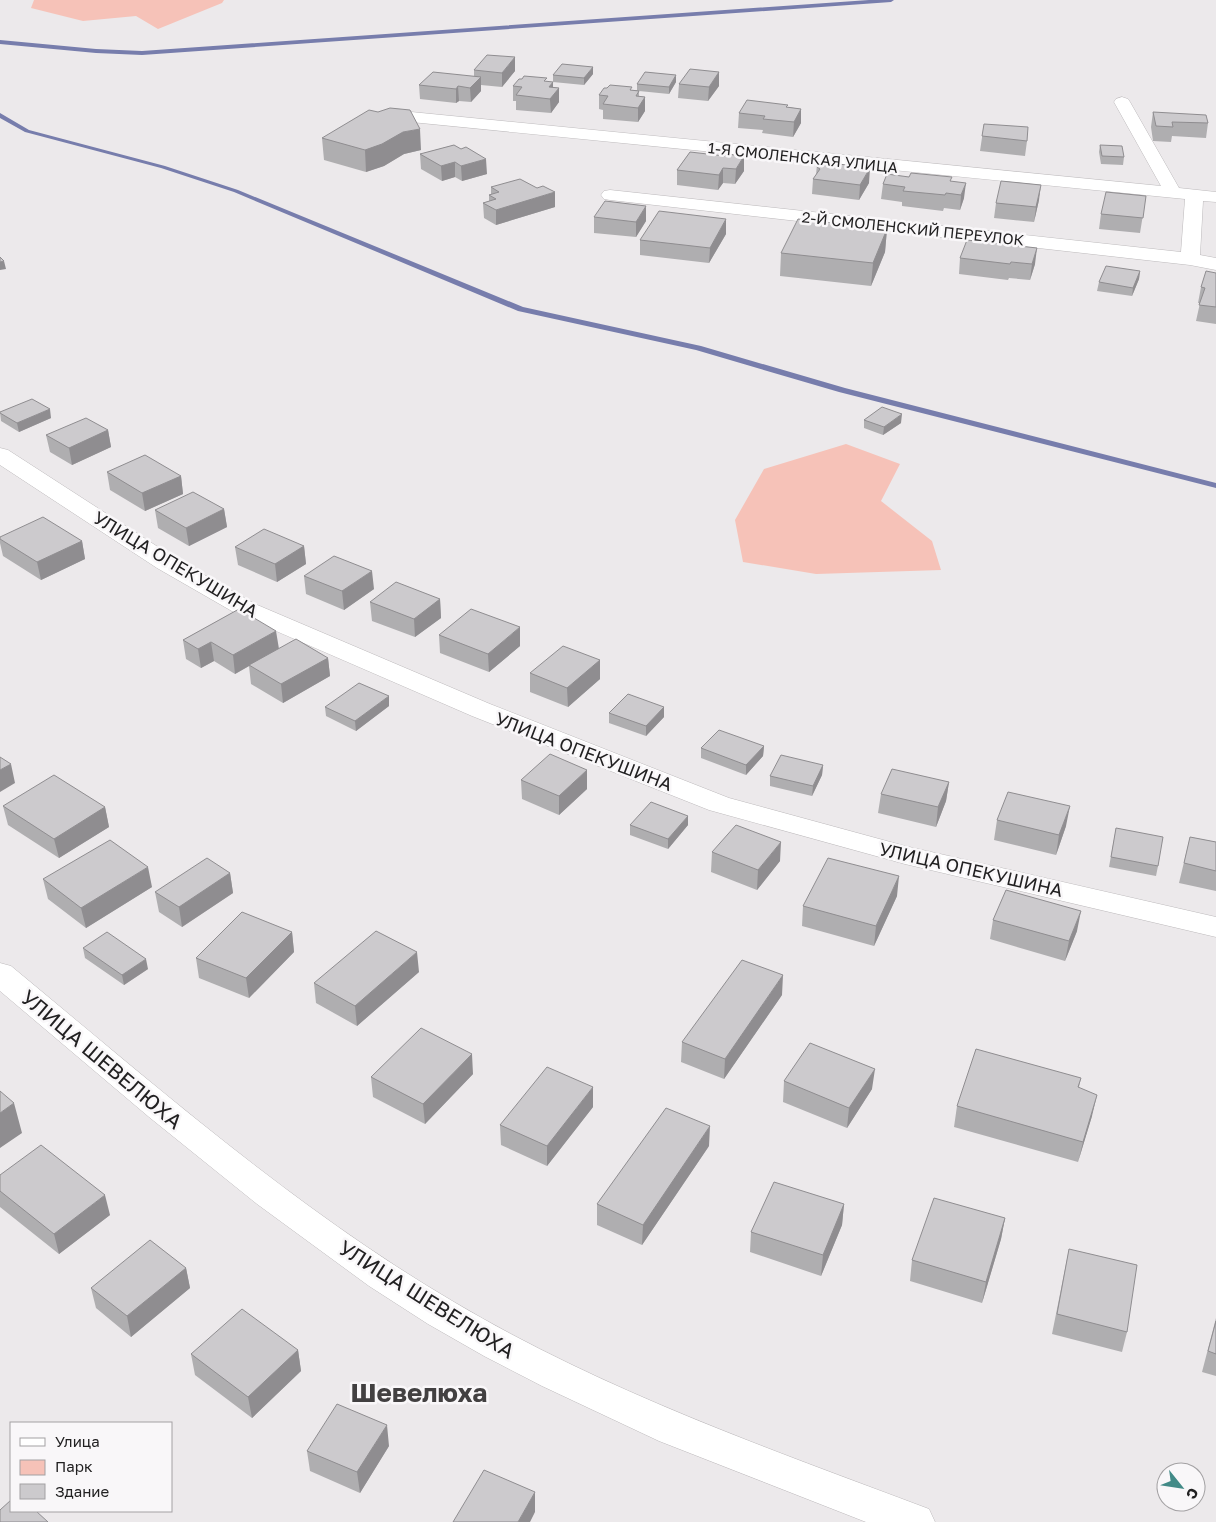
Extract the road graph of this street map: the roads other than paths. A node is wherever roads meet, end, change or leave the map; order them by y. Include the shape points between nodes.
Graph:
1 (1122, 102) dead end
2 (391, 115) edge
3 (1174, 194) junction
4 (610, 195) dead end
5 (1194, 196) junction
6 (1216, 197) edge
7 (1190, 259) junction
8 (1216, 264) edge
9 (0, 455) edge
10 (1216, 927) edge
11 (0, 974) edge
12 (915, 1522) edge

1 - 3 street
2 - 3 street, 1-Я СМОЛЕНСКАЯ УЛИЦА
3 - 5 street, 1-Я СМОЛЕНСКАЯ УЛИЦА
4 - 7 street, 2-Й СМОЛЕНСКИЙ ПЕРЕУЛОК
5 - 6 street, 1-Я СМОЛЕНСКАЯ УЛИЦА
5 - 7 street
7 - 8 street, 2-Й СМОЛЕНСКИЙ ПЕРЕУЛОК
9 - 10 street, УЛИЦА ОПЕКУШИНА via 166,563 246,609 481,710 710,800 905,855
11 - 12 street, УЛИЦА ШЕВЕЛЮХА via 243,1175 368,1266 442,1313 511,1353 656,1422

